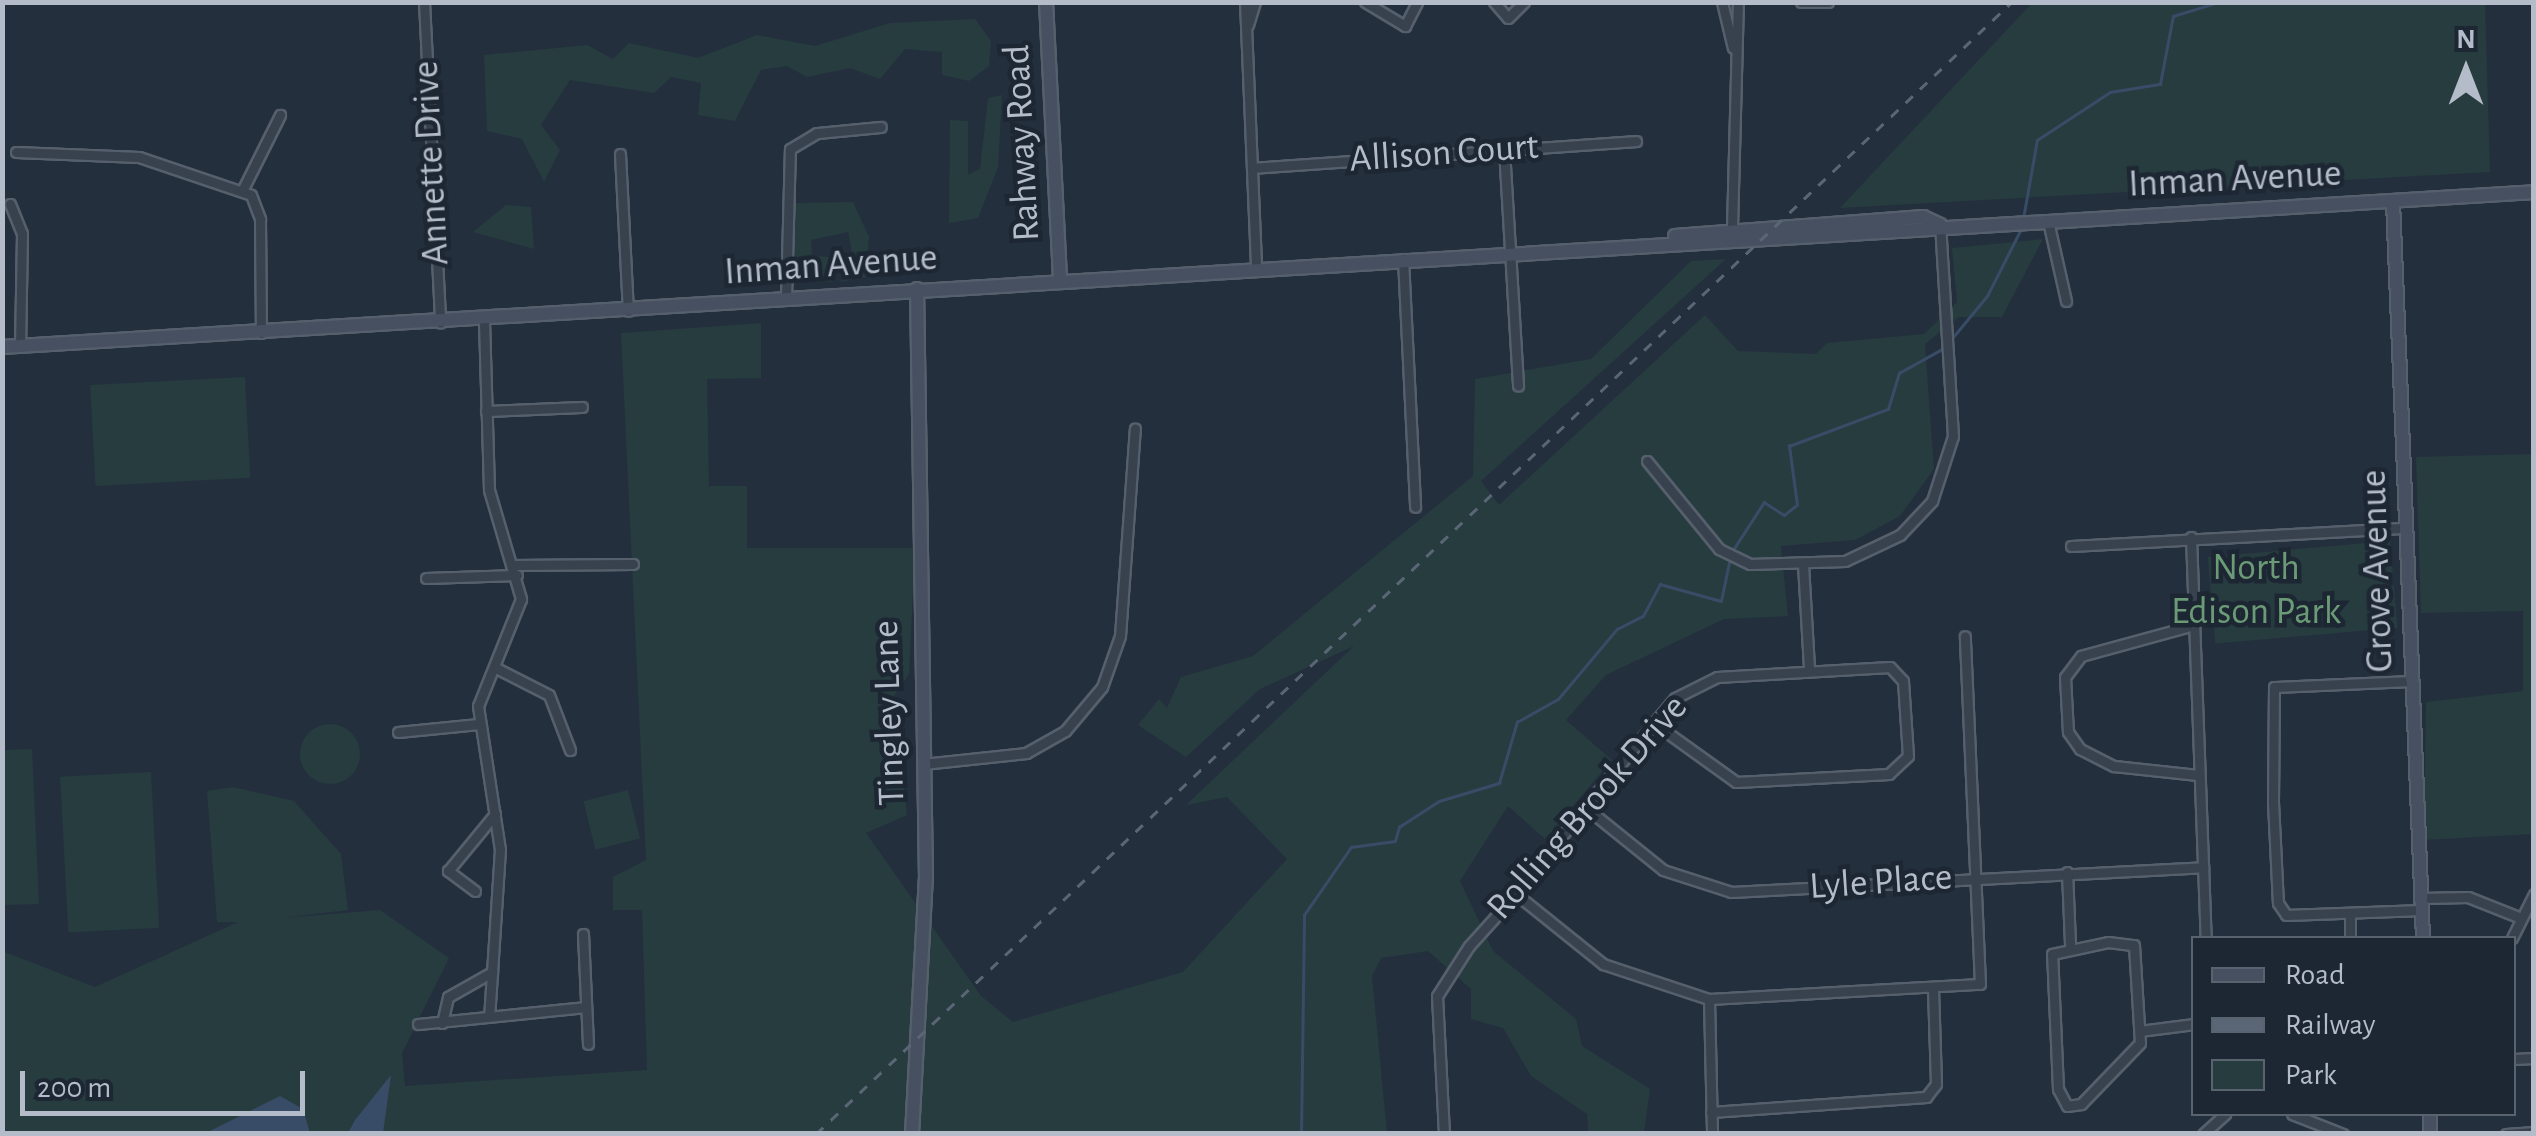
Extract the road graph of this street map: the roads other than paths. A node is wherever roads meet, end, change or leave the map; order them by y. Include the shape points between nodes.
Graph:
1 (424, 2) edge
2 (1046, 2) edge
3 (1244, 2) edge
4 (1255, 2) edge
5 (1365, 2) edge
6 (1418, 2) edge
7 (1494, 2) edge
8 (1524, 2) edge
9 (1722, 2) edge
10 (1738, 2) edge
11 (1801, 2) edge
12 (1828, 2) edge
13 (1246, 33) junction
14 (1736, 60) junction
15 (280, 115) dead end
16 (882, 127) dead end
17 (1636, 141) dead end
18 (1504, 149) junction
19 (16, 152) dead end
20 (620, 154) dead end
21 (1252, 168) junction
22 (242, 189) junction
23 (2534, 192) edge
24 (2393, 202) junction
25 (10, 204) dead end
26 (2048, 220) junction
27 (1940, 225) junction
28 (1732, 228) junction
29 (1663, 239) junction
30 (1510, 253) junction
31 (1403, 260) junction
32 (1256, 269) junction
33 (1060, 281) junction
34 (917, 289) junction
35 (786, 299) junction
36 (2066, 301) dead end
37 (628, 310) junction
38 (484, 321) junction
39 (440, 324) junction
40 (260, 336) junction
41 (2, 346) edge
42 (20, 346) junction
43 (1518, 386) dead end
44 (582, 407) dead end
45 (486, 411) junction
46 (1135, 429) dead end
47 (1647, 462) dead end
48 (1415, 507) dead end
49 (2406, 528) junction
50 (2191, 536) junction
51 (2071, 546) dead end
52 (633, 564) dead end
53 (1803, 564) junction
54 (515, 570) junction
55 (426, 578) dead end
56 (2194, 625) junction
57 (1965, 636) dead end
58 (496, 668) junction
59 (1808, 670) junction
60 (2412, 681) junction
61 (1654, 723) junction
62 (479, 724) junction
63 (398, 732) dead end
64 (570, 750) dead end
65 (923, 764) junction
66 (2198, 774) junction
67 (1585, 807) junction
68 (495, 814) junction
69 (2203, 866) junction
70 (2067, 872) junction
71 (1980, 876) junction
72 (476, 891) dead end
73 (1516, 894) junction
74 (2534, 894) edge
75 (2421, 904) junction
76 (2350, 913) junction
77 (2521, 918) junction
78 (583, 934) dead end
79 (2206, 936) edge
80 (2350, 936) edge
81 (2423, 936) edge
82 (2513, 936) edge
83 (2070, 944) junction
84 (492, 972) junction
85 (1933, 990) junction
86 (1709, 999) junction
87 (584, 1006) junction
88 (490, 1017) junction
89 (442, 1023) junction
90 (418, 1024) dead end
91 (2191, 1024) edge
92 (2140, 1031) junction
93 (588, 1044) dead end
94 (1712, 1112) junction
95 (2222, 1116) edge
96 (2297, 1116) edge
97 (2534, 1132) edge
98 (912, 1134) edge
99 (1444, 1134) edge
100 (1712, 1134) edge
101 (2203, 1134) edge
102 (2343, 1134) edge
103 (2506, 1134) edge

1 - 39 street, Annette Drive
2 - 33 main road, Rahway Road
3 - 13 street
4 - 13 street
5 - 6 street via 1405,26
7 - 8 street via 1508,18
9 - 14 street
10 - 14 street
11 - 12 street
13 - 21 street
14 - 28 street
15 - 22 street
16 - 35 street via 817,133 790,150
17 - 18 street, Allison Court
18 - 21 street, Allison Court
18 - 30 street
19 - 22 street via 139,157
20 - 37 street
21 - 32 street
22 - 40 street via 260,220
23 - 24 main road, Inman Avenue
24 - 26 main road, Inman Avenue
24 - 49 main road, Grove Avenue
25 - 42 street via 22,234
26 - 27 main road, Inman Avenue
26 - 36 street
27 - 28 main road, Inman Avenue via 1923,218
27 - 29 main road, Inman Avenue
27 - 53 street via 1954,436 1932,501 1873,552
28 - 29 main road, Inman Avenue
29 - 30 main road, Inman Avenue
30 - 31 main road, Inman Avenue
30 - 43 street
31 - 32 main road, Inman Avenue
31 - 48 street
32 - 33 main road, Inman Avenue
33 - 34 main road, Inman Avenue
34 - 35 main road, Inman Avenue
34 - 65 main road, Tingley Lane
35 - 37 main road, Inman Avenue
37 - 38 main road, Inman Avenue
38 - 39 main road, Inman Avenue
38 - 45 street
39 - 40 main road, Inman Avenue
40 - 42 main road, Inman Avenue
41 - 42 main road, Inman Avenue
44 - 45 street
45 - 54 street via 489,490
46 - 65 street via 1120,636 1102,687 1065,731 1026,753
47 - 53 street via 1725,554
49 - 50 street
49 - 60 main road, Grove Avenue
50 - 51 street
50 - 56 street
52 - 54 street
53 - 59 street
54 - 55 street
54 - 58 street via 520,620
56 - 66 street
56 - 66 street via 2081,656 2066,677 2068,732 2080,750 2114,766
57 - 71 street
58 - 62 street
58 - 64 street via 549,695
59 - 61 street, Rolling Brook Drive via 1700,682
59 - 61 street, Rolling Brook Drive via 1880,666 1903,681 1908,756 1889,774 1726,780
60 - 75 main road, Grove Avenue
60 - 76 street via 2270,692 2278,903 2286,915
61 - 67 street, Rolling Brook Drive
62 - 63 street
62 - 68 street
65 - 98 main road, Tingley Lane via 923,1065
66 - 69 street
67 - 71 street, Lyle Place via 1663,870 1720,890
67 - 73 street, Rolling Brook Drive
68 - 72 street via 448,871
68 - 84 street
69 - 70 street, Lyle Place
69 - 79 street
70 - 71 street, Lyle Place
70 - 83 street
71 - 85 street via 1984,980
73 - 86 street via 1603,964
73 - 99 street, Rolling Brook Drive via 1437,996
74 - 77 street
75 - 76 street
75 - 77 street via 2468,896
75 - 81 main road, Grove Avenue
76 - 80 street
77 - 82 street
78 - 87 street
83 - 92 street via 2134,945
83 - 92 street via 2051,959 2061,1101 2081,1104 2138,1051
84 - 88 street
84 - 89 street via 448,998
85 - 86 street
85 - 94 street via 1936,1084 1926,1098
86 - 94 street
87 - 88 street
87 - 93 street
88 - 89 street
89 - 90 street
91 - 92 street
94 - 100 street
95 - 101 street
96 - 102 street
97 - 103 street

